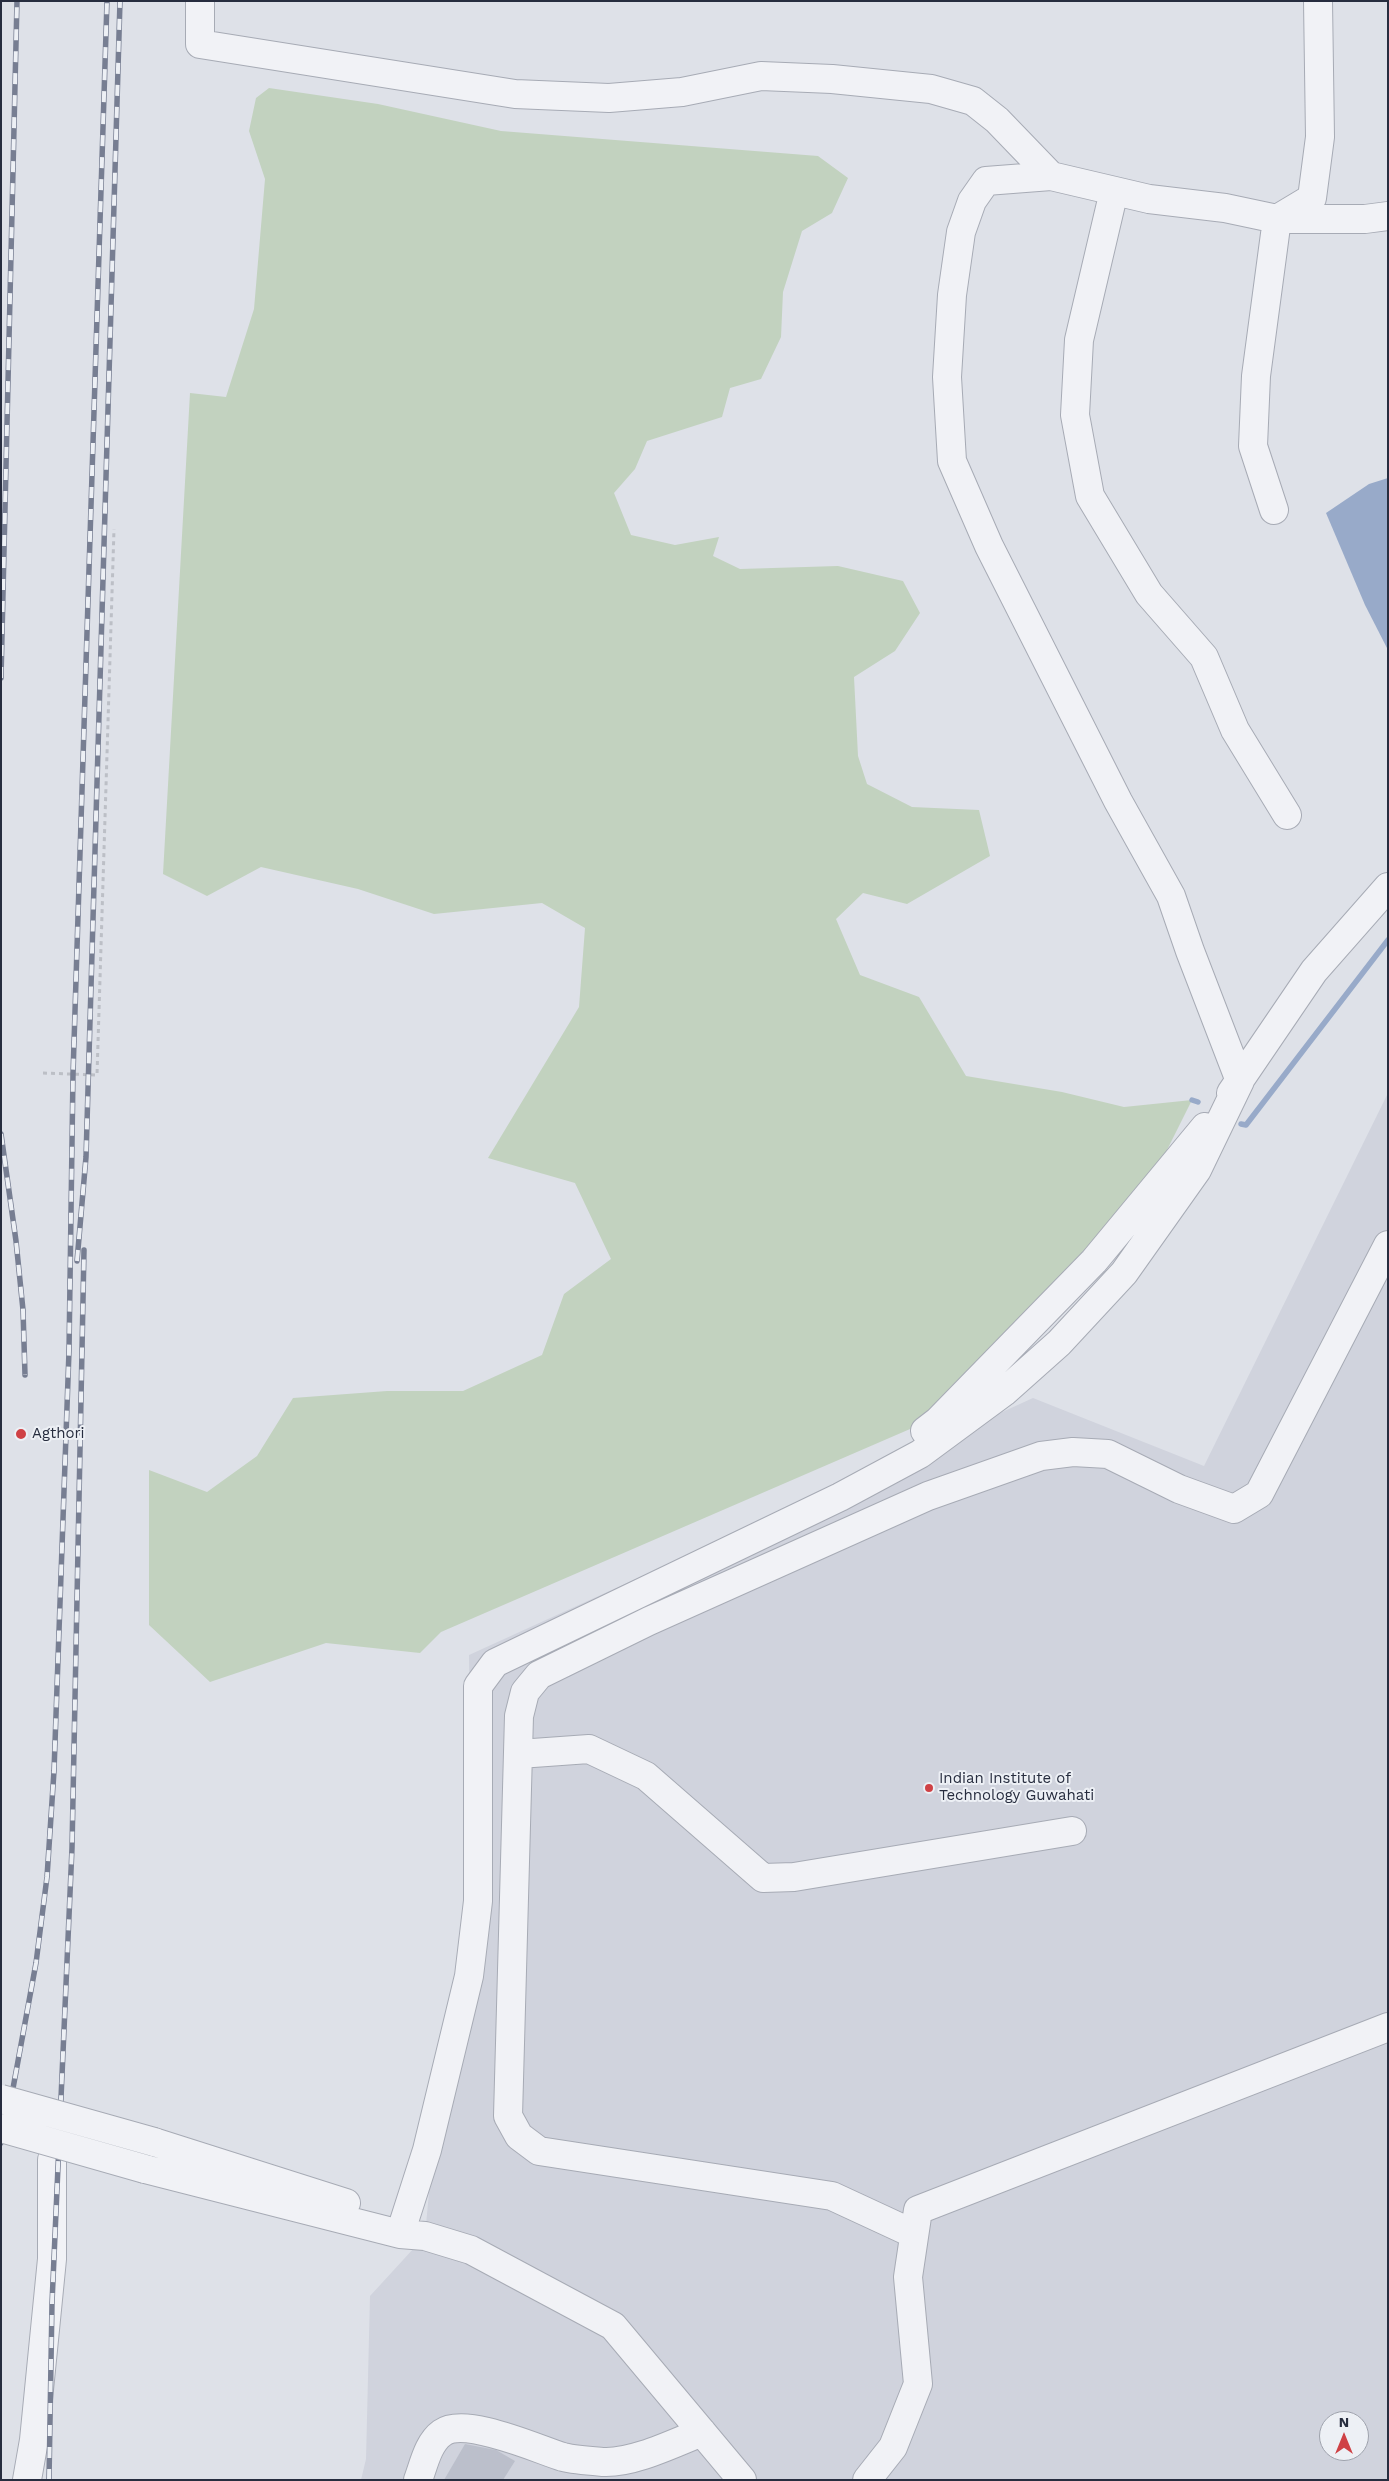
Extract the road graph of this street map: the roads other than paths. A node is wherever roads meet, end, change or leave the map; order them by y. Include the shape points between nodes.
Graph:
1 (200, 1) edge
2 (1318, 1) edge
3 (1051, 176) junction
4 (1114, 191) junction
5 (1388, 216) edge
6 (1277, 219) junction
7 (1274, 510) dead end
8 (1287, 815) dead end
9 (1388, 887) edge
10 (1240, 1080) junction
11 (1388, 1245) edge
12 (519, 1754) junction
13 (1072, 1831) dead end
14 (1388, 2027) edge
15 (1, 2099) edge
16 (1, 2128) edge
17 (52, 2160) dead end
18 (409, 2231) junction
19 (914, 2234) junction
20 (702, 2432) junction
21 (27, 2480) edge
22 (418, 2480) edge
23 (742, 2480) edge
24 (867, 2480) edge

1 - 3 street via 200,44 515,94 608,98 682,92 761,76 931,89 973,101 997,120
2 - 6 street via 1320,137 1312,198
3 - 4 street
3 - 10 street via 986,181 972,201 961,232 952,295 947,377 952,461 1007,581 1118,801 1171,896
4 - 6 street via 1149,200 1225,208
4 - 8 street via 1079,340 1074,414 1090,496 1149,594 1204,657 1235,730
5 - 6 street
6 - 7 street via 1256,376 1253,446
9 - 10 street via 1314,971
10 - 18 street via 1197,1170 1124,1273 1059,1343 1004,1392 920,1454 496,1663 478,1686 478,1901 469,1976
11 - 12 street via 1259,1494 1234,1509 1179,1489 1108,1454 1073,1452 1041,1456 928,1496 648,1621 539,1675 525,1692 519,1716
12 - 13 street via 589,1749 646,1776 763,1878 794,1877
12 - 19 street via 508,2116 519,2136 539,2151 832,2196
14 - 19 street via 918,2210
15 - 18 street, bridge via 154,2142
16 - 18 street, bridge via 145,2169
17 - 21 street via 52,2259
18 - 20 street via 471,2250 614,2326
19 - 24 street via 908,2277 918,2384 893,2447
20 - 22 street via 636,2456 606,2462 564,2457 480,2430 461,2428 444,2432 433,2442
20 - 23 street

